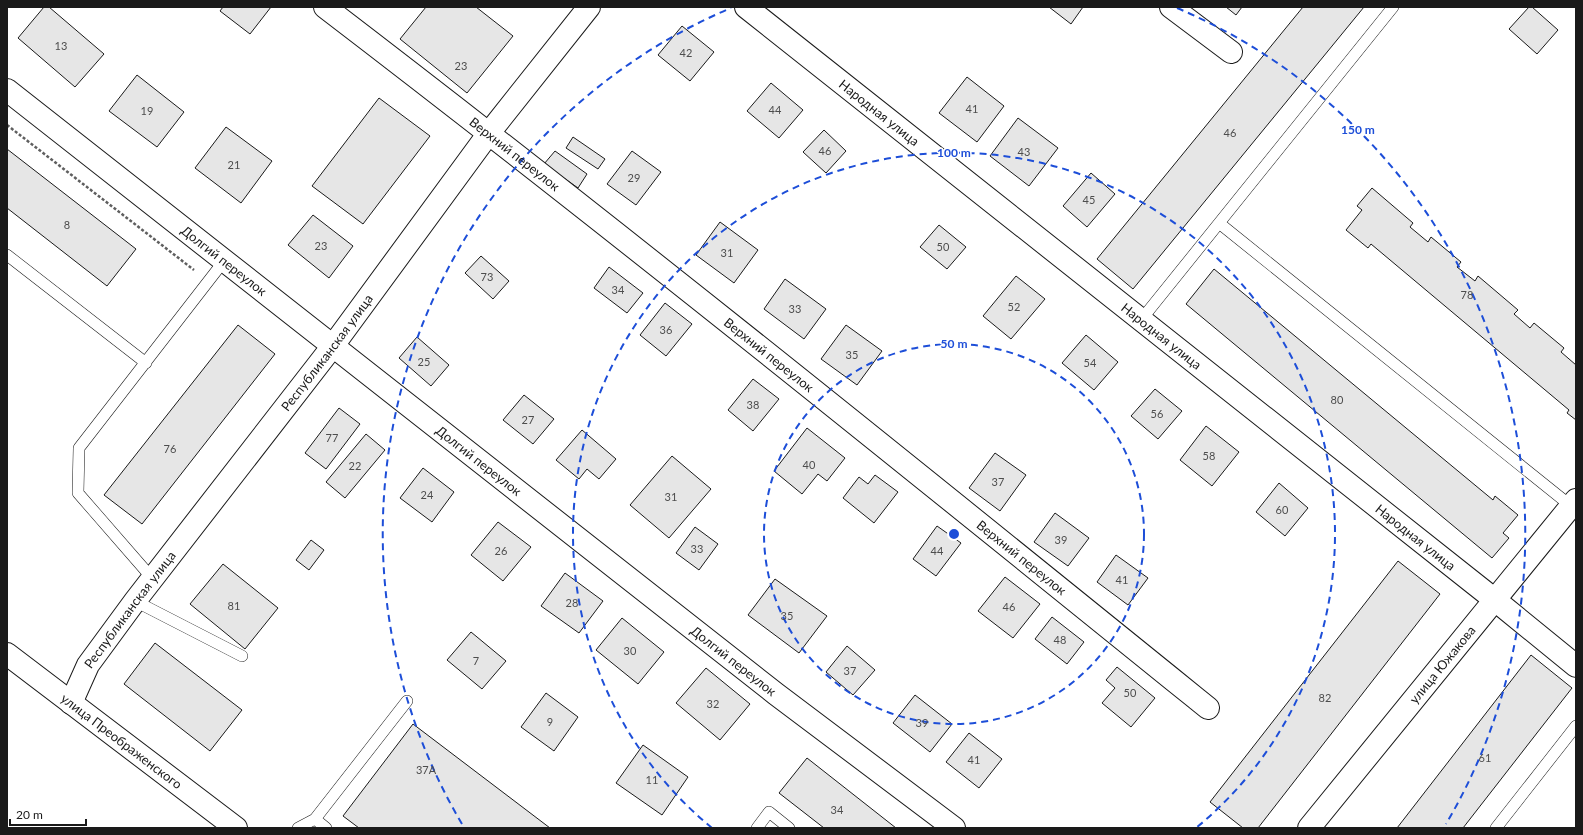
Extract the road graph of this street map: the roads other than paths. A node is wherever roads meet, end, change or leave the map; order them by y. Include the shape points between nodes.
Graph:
1 (325, 7) edge
2 (590, 7) edge
3 (746, 7) edge
4 (1171, 7) edge
5 (1393, 7) edge
6 (1230, 52) dead end
7 (7, 90) edge
8 (489, 133) junction
9 (1219, 223) junction
10 (7, 255) edge
11 (224, 261) junction
12 (1141, 320) junction
13 (332, 346) junction
14 (146, 363) junction
15 (1573, 503) edge
16 (152, 578) junction
17 (1495, 600) junction
18 (135, 601) junction
19 (7, 654) edge
20 (242, 656) dead end
21 (1576, 666) edge
22 (407, 701) dead end
23 (71, 703) junction
24 (1208, 708) dead end
25 (1576, 726) edge
26 (315, 819) junction
27 (236, 828) edge
28 (298, 828) edge
29 (326, 828) edge
30 (757, 828) edge
31 (789, 828) edge
32 (954, 828) edge
33 (1309, 828) edge
34 (1496, 828) edge

1 - 8 street, Верхний переулок
2 - 8 street, Республиканская улица
3 - 12 street, Народная улица
4 - 6 street
5 - 9 lane
7 - 11 street, Долгий переулок
8 - 13 street, Республиканская улица
8 - 24 street, Верхний переулок
9 - 12 lane
9 - 15 lane
10 - 14 lane
11 - 13 street, Долгий переулок
11 - 14 lane
12 - 17 street, Народная улица
13 - 16 street, Республиканская улица
13 - 32 street, Долгий переулок via 776,694
14 - 16 lane via 79,448 78,493
15 - 17 street, улица Южакова
16 - 18 street, Республиканская улица
17 - 21 street, Народная улица
17 - 33 street, улица Южакова
18 - 20 lane
18 - 23 street, Республиканская улица via 88,665
19 - 23 street, улица Преображенского
22 - 26 lane
23 - 27 street, улица Преображенского
25 - 34 lane
26 - 28 lane
26 - 29 lane
30 - 31 lane via 769,812

